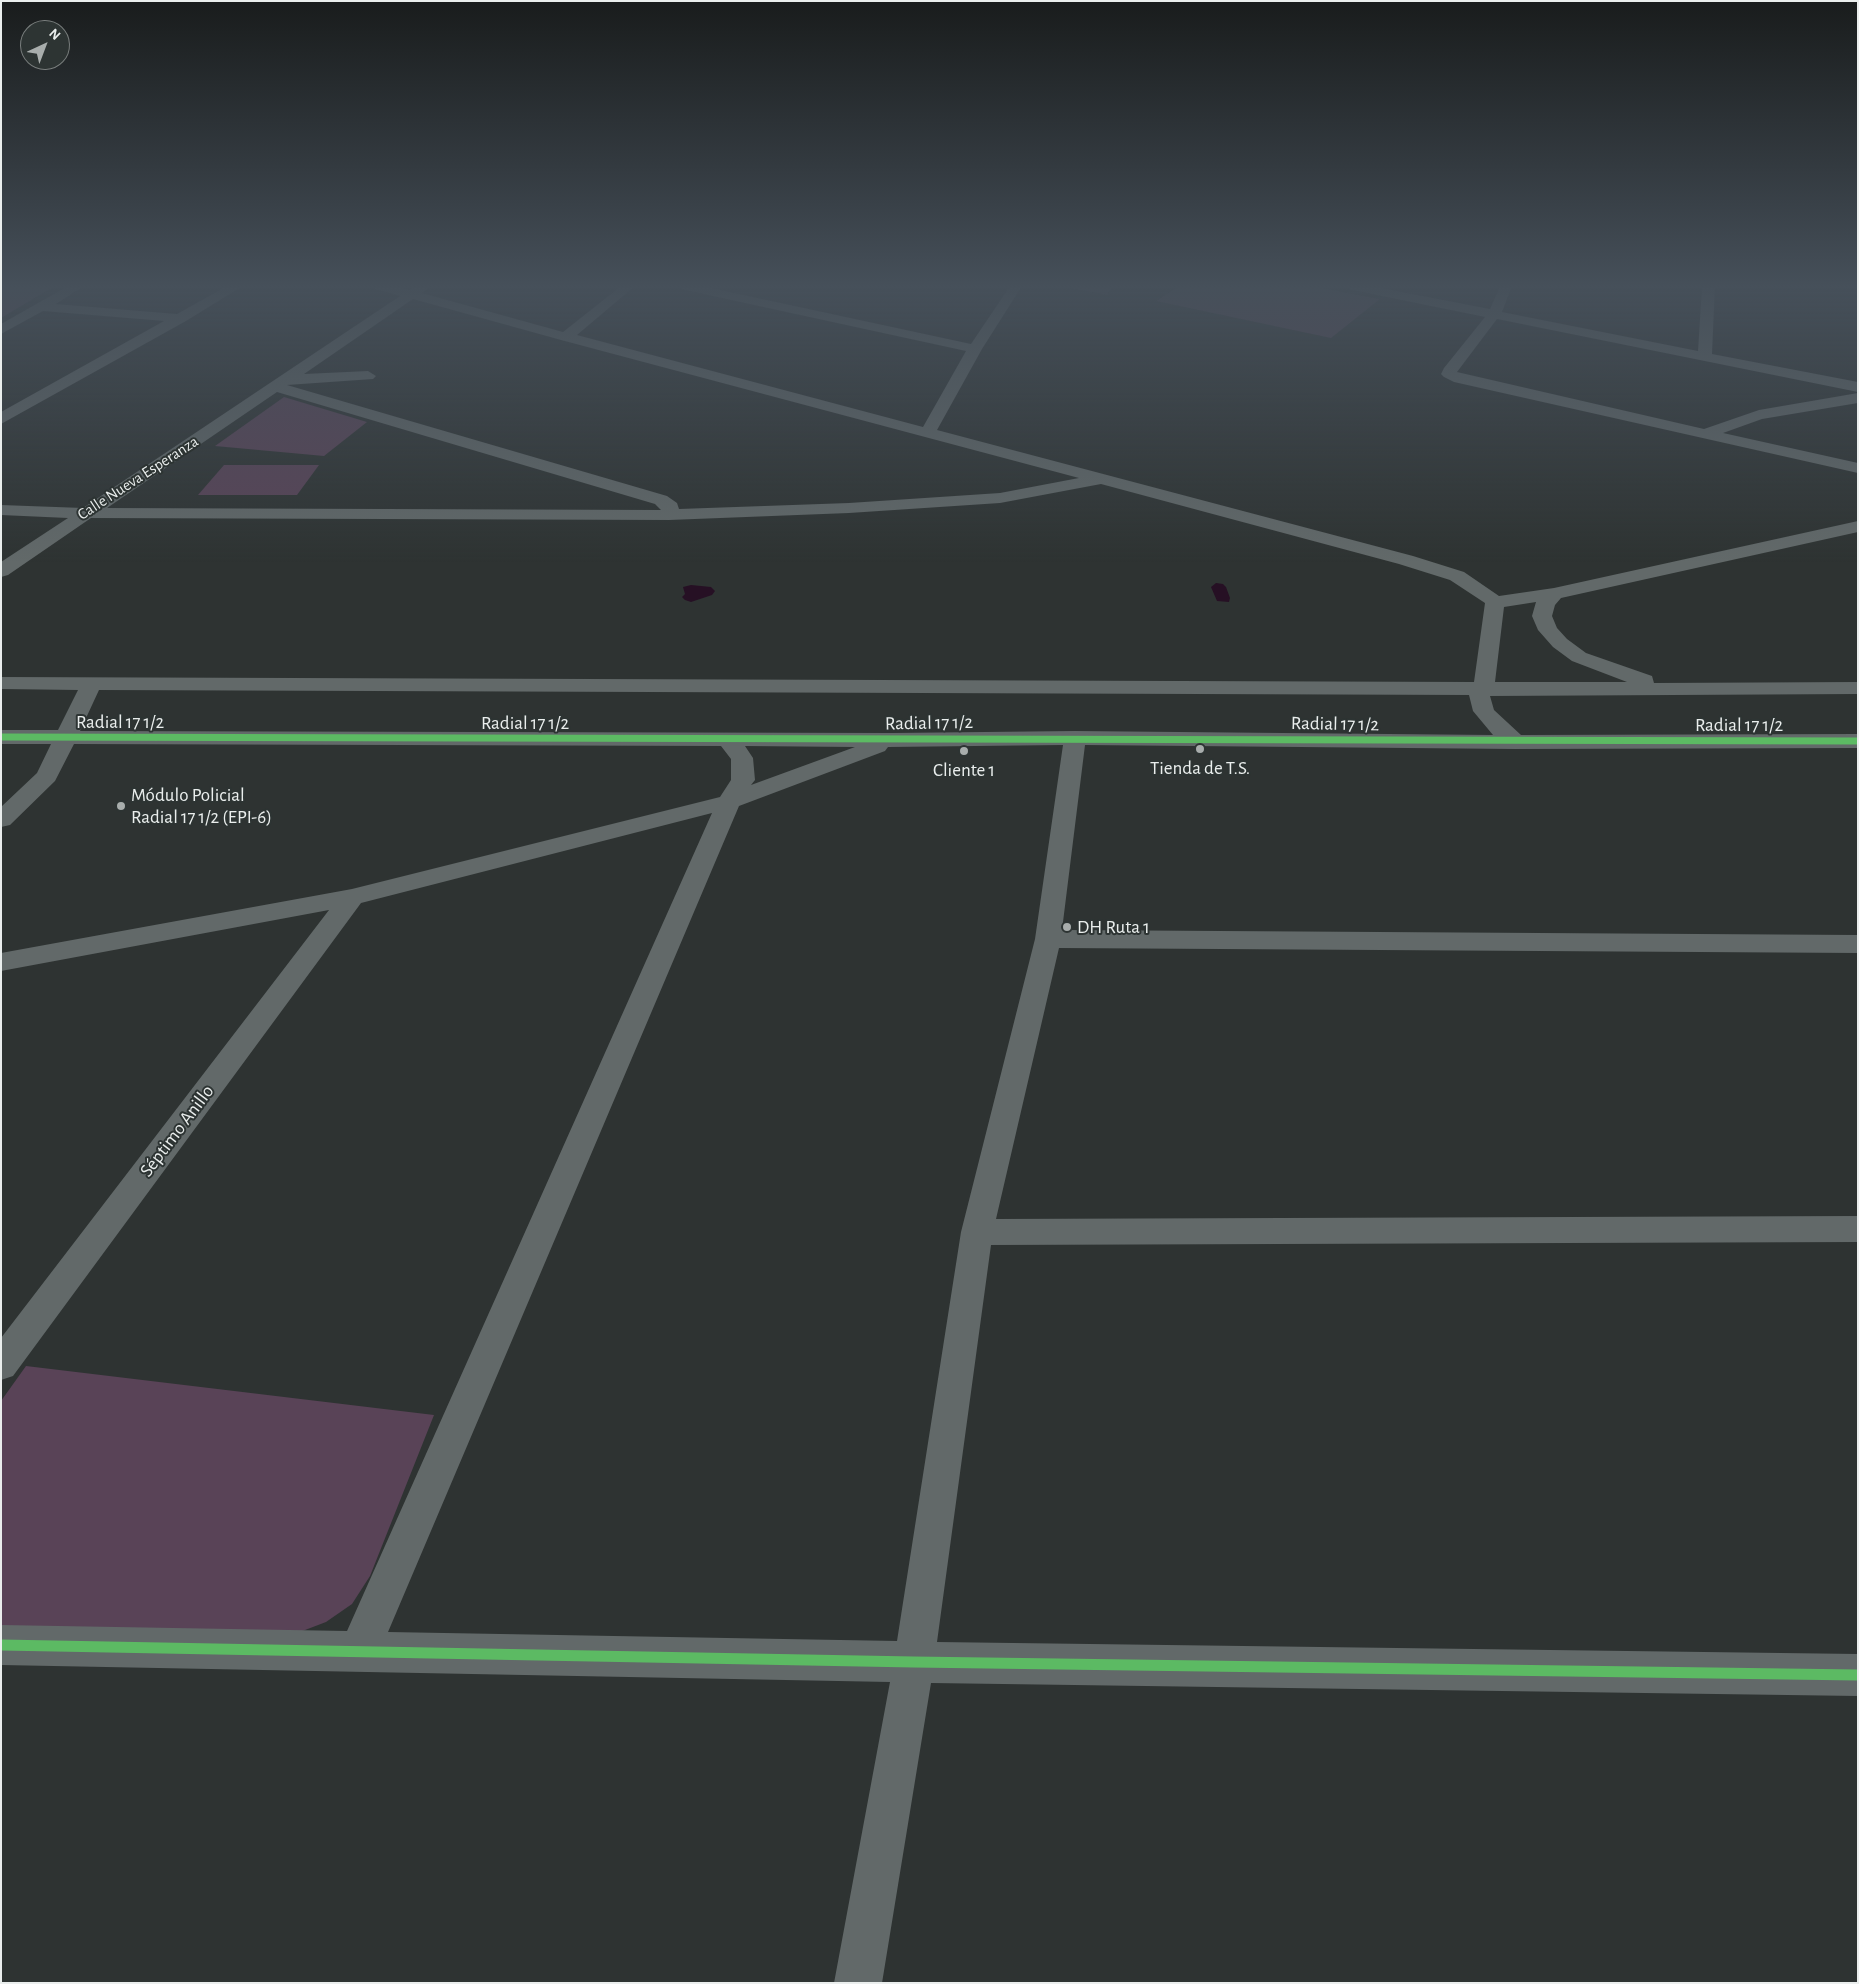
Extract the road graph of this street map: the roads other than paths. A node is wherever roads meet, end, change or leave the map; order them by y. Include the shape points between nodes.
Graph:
1 (73, 379) edge
2 (289, 379) edge
3 (337, 379) edge
4 (722, 379) edge
5 (958, 379) edge
6 (1458, 379) edge
7 (1816, 379) edge
8 (283, 383) junction
9 (1858, 387) edge
10 (1858, 398) edge
11 (1, 408) edge
12 (19, 409) junction
13 (1, 419) edge
14 (927, 433) junction
15 (1705, 434) junction
16 (1858, 468) edge
17 (1104, 479) junction
18 (1, 510) edge
19 (85, 513) junction
20 (669, 515) junction
21 (1855, 532) edge
22 (1, 571) edge
23 (1554, 594) junction
24 (1495, 602) junction
25 (1, 683) edge
26 (91, 684) junction
27 (1484, 688) junction
28 (1858, 688) edge
29 (1667, 689) junction
30 (1, 737) edge
31 (67, 738) junction
32 (1075, 738) junction
33 (728, 740) junction
34 (893, 740) junction
35 (1858, 741) edge
36 (1515, 742) junction
37 (729, 802) junction
38 (1, 820) edge
39 (352, 897) junction
40 (1048, 939) junction
41 (1858, 944) edge
42 (1, 962) edge
43 (1858, 1229) edge
44 (977, 1232) junction
45 (1, 1365) edge
46 (1, 1645) edge
47 (358, 1653) junction
48 (914, 1662) junction
49 (1858, 1675) edge
50 (858, 1983) edge

1 - 12 street
2 - 8 street, Calle Nueva Esperanza
3 - 8 street
4 - 14 street
5 - 14 street
6 - 15 street
7 - 9 street
8 - 19 street, Calle Nueva Esperanza
8 - 20 street via 661,500 672,507
10 - 15 street via 1759,415
11 - 12 street
12 - 13 street
14 - 17 street
15 - 16 street
17 - 20 street via 1000,498
17 - 24 street via 1414,562 1472,584
18 - 19 street
19 - 20 street
19 - 22 street, Calle Nueva Esperanza
21 - 23 street
23 - 24 street
23 - 29 street via 1545,604 1542,616 1548,630 1560,644 1604,668
24 - 27 street
25 - 26 street, Radial 17 1/2
26 - 27 street, Radial 17 1/2
26 - 31 street
27 - 29 street, Radial 17 1/2
27 - 36 street via 1479,696 1484,711
28 - 29 street, Radial 17 1/2
30 - 31 street, Radial 17 1/2
31 - 33 street, Radial 17 1/2
31 - 38 street via 47,776
32 - 34 street, Radial 17 1/2
32 - 36 street, Radial 17 1/2
32 - 40 street
33 - 34 street, Radial 17 1/2
33 - 37 street via 742,758 743,780
34 - 37 street
35 - 36 street, Radial 17 1/2
37 - 39 street
37 - 47 street
39 - 42 street
39 - 45 street, Séptimo Anillo
40 - 41 street
40 - 44 street
43 - 44 street
44 - 48 street
46 - 47 street
47 - 48 street
48 - 49 street
48 - 50 street

